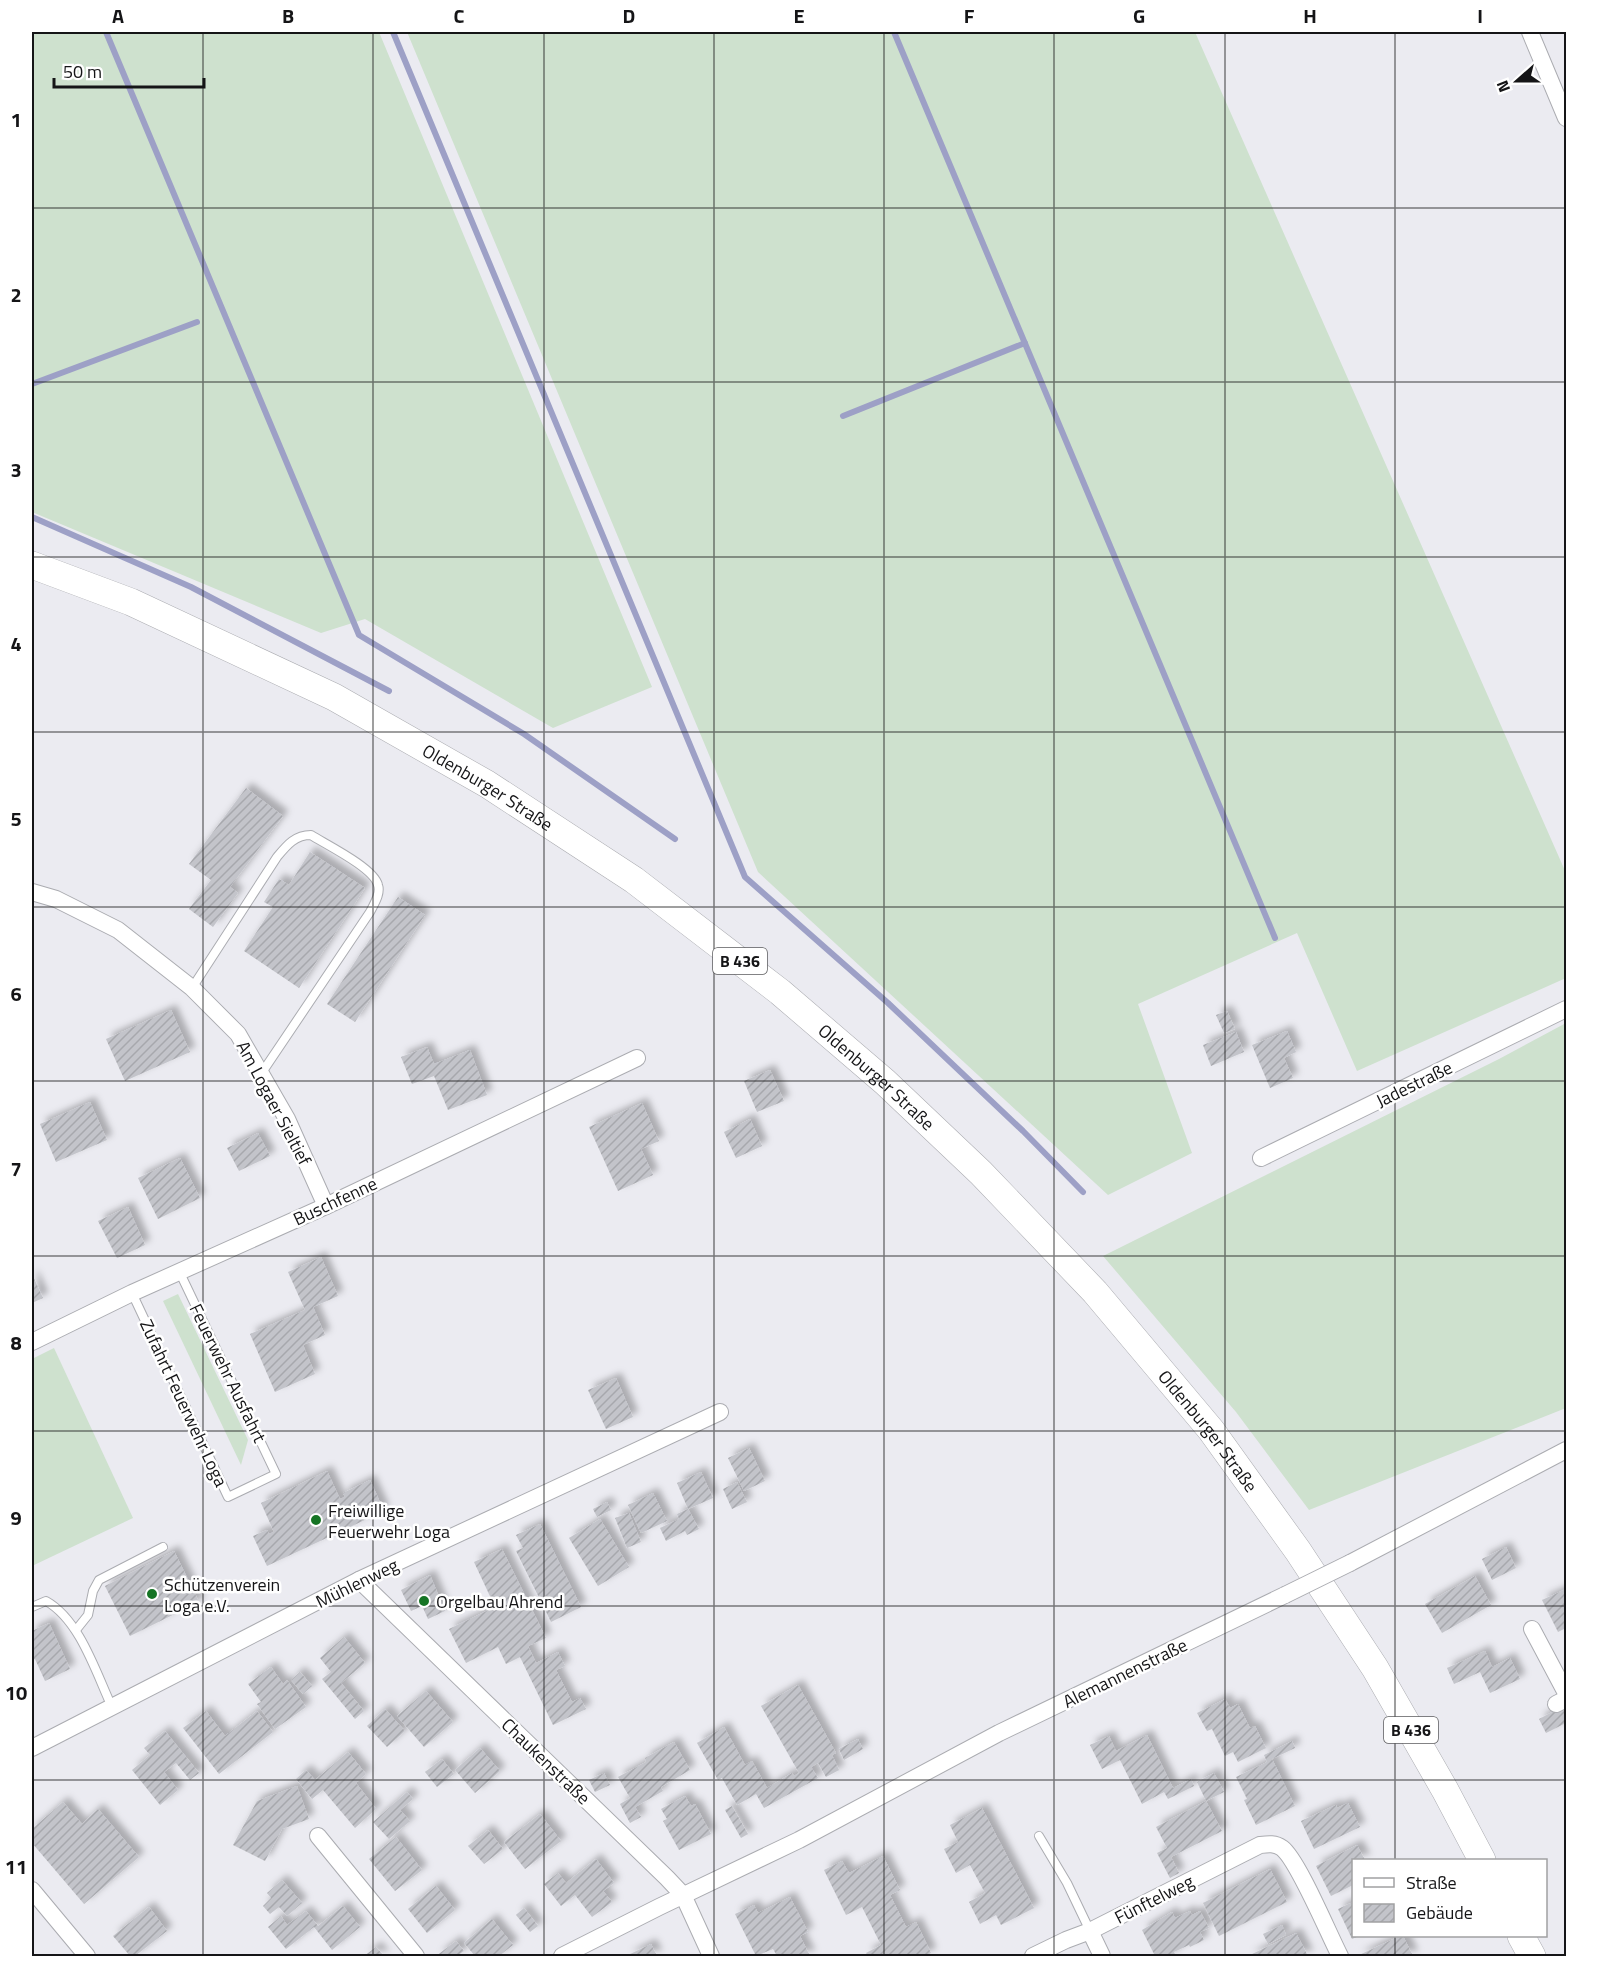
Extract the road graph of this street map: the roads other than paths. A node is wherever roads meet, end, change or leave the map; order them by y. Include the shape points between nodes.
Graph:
1 (1530, 32) edge
2 (1566, 118) edge
3 (32, 565) edge
4 (32, 892) edge
5 (192, 988) junction
6 (1566, 1009) edge
7 (637, 1058) dead end
8 (261, 1074) junction
9 (1261, 1158) dead end
10 (326, 1206) junction
11 (180, 1273) junction
12 (132, 1293) junction
13 (32, 1342) edge
14 (720, 1412) dead end
15 (1566, 1450) edge
16 (276, 1474) joint
17 (163, 1547) dead end
18 (359, 1580) junction
19 (32, 1607) edge
20 (1532, 1629) dead end
21 (76, 1630) junction
22 (1563, 1699) edge
23 (112, 1708) junction
24 (32, 1748) edge
25 (318, 1836) dead end
26 (1039, 1836) dead end
27 (1481, 1859) edge
28 (32, 1890) edge
29 (683, 1895) junction
30 (1090, 1931) junction
31 (1522, 1937) edge
32 (87, 1956) edge
33 (416, 1956) edge
34 (562, 1956) edge
35 (711, 1956) edge
36 (1033, 1956) edge
37 (1102, 1956) edge
38 (1340, 1956) edge
39 (1532, 1956) edge

1 - 2 street
3 - 27 main road, Oldenburger Straße / B 436 via 131,602 334,698 487,784 634,880 780,992 885,1082 981,1173 1095,1292 1211,1430 1375,1668
4 - 5 street, Am Logaer Sieltief via 56,899 117,930
5 - 8 street, Am Logaer Sieltief via 238,1034
5 - 8 lane via 277,857 301,835 311,835 372,874 379,886 370,912
6 - 9 street, Jadestraße
7 - 10 street, Buschfenne
8 - 10 street, Am Logaer Sieltief via 287,1119
10 - 11 street, Buschfenne
11 - 12 street, Buschfenne
11 - 16 lane, Feuerwehr Ausfahrt
12 - 13 street, Buschfenne
12 - 16 lane, Zufahrt Feuerwehr Loga via 228,1497
14 - 18 street, Mühlenweg
15 - 29 street, Alemannenstraße, bridge via 1350,1563 999,1733 799,1840
17 - 21 lane via 99,1580 88,1615
18 - 23 street, Mühlenweg
18 - 29 street, Chaukenstraße
19 - 21 lane via 46,1601 52,1604
20 - 22 street
21 - 23 lane
23 - 24 street, Mühlenweg
25 - 33 street
26 - 30 lane
28 - 32 street
29 - 34 street, Alemannenstraße
29 - 35 street, Chaukenstraße
30 - 36 street, Fünftelweg
30 - 37 street
30 - 38 street, Fünftelweg via 1260,1845 1275,1844 1284,1849 1297,1868
31 - 39 main road

